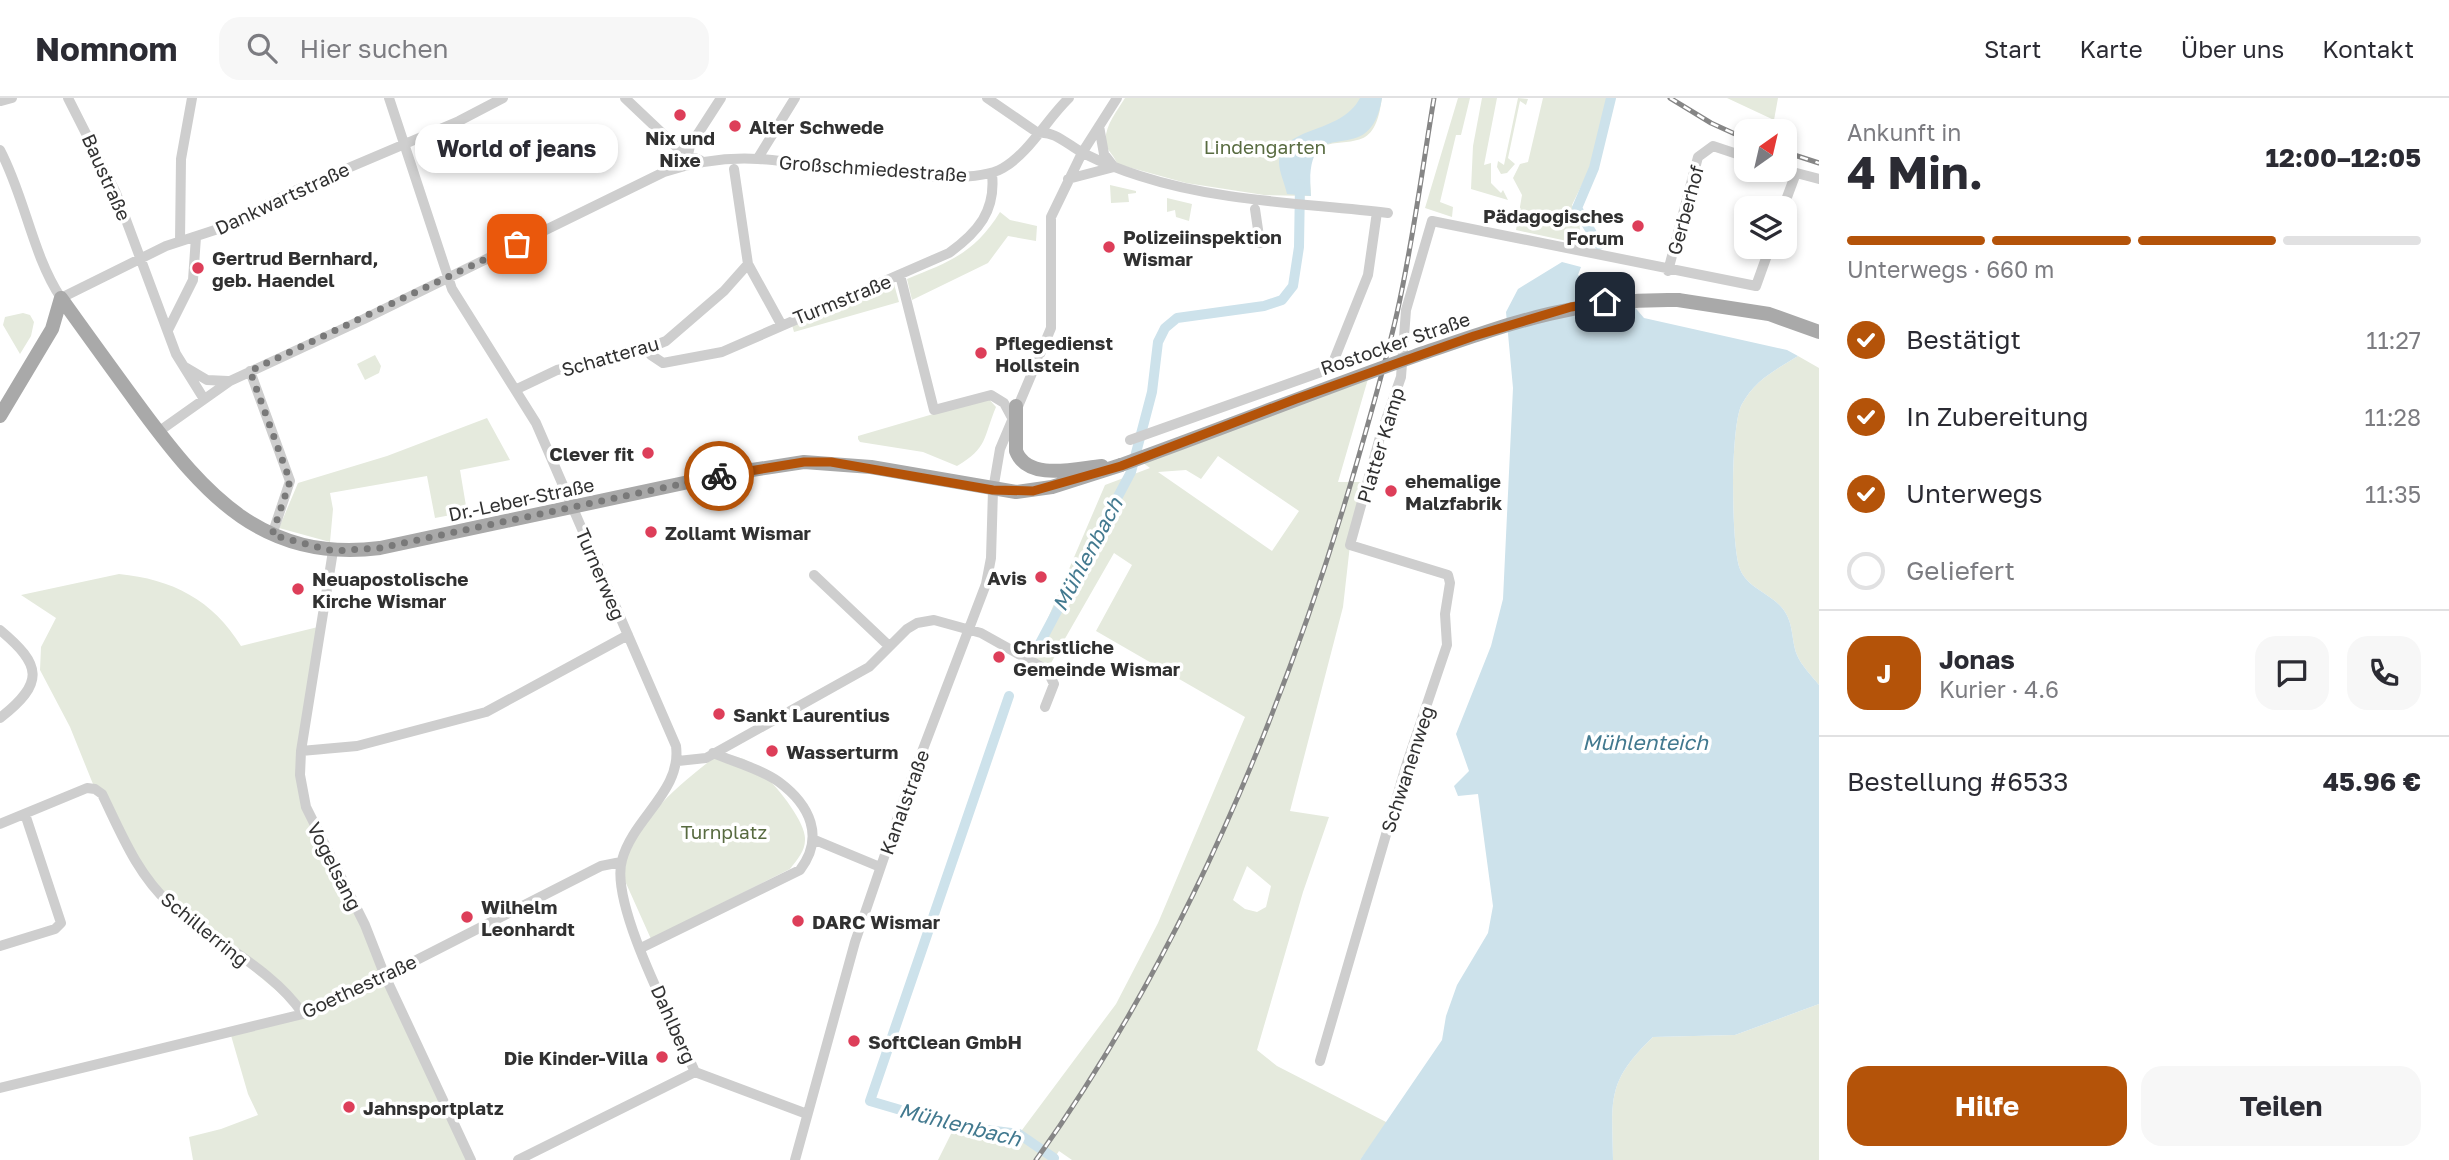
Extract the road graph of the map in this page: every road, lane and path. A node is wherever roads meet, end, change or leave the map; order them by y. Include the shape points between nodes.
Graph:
1 (12, 98) edge
2 (68, 98) edge
3 (192, 98) edge
4 (389, 98) edge
5 (503, 98) edge
6 (625, 98) edge
7 (721, 98) edge
8 (795, 98) edge
9 (987, 98) edge
10 (1069, 98) edge
11 (1117, 98) edge
12 (1, 101) edge
13 (1099, 127) junction
14 (1038, 133) junction
15 (693, 141) junction
16 (672, 143) junction
17 (403, 145) junction
18 (0, 150) edge
19 (1082, 153) junction
20 (1734, 153) edge
21 (758, 159) junction
22 (688, 161) junction
23 (1114, 167) junction
24 (734, 169) dead end
25 (1797, 173) edge
26 (992, 174) junction
27 (1068, 179) junction
28 (1819, 179) edge
29 (1255, 209) dead end
30 (196, 237) junction
31 (180, 241) junction
32 (1260, 243) dead end
33 (141, 258) junction
34 (1766, 259) edge
35 (748, 264) junction
36 (1668, 271) junction
37 (900, 275) junction
38 (450, 277) junction
39 (61, 298) junction
40 (162, 310) junction
41 (176, 313) junction
42 (781, 324) junction
43 (168, 330) junction
44 (1819, 332) edge
45 (650, 348) junction
46 (181, 363) junction
47 (250, 371) junction
48 (230, 381) junction
49 (517, 389) junction
50 (204, 399) junction
51 (1014, 411) junction
52 (0, 416) edge
53 (158, 432) junction
54 (1129, 440) dead end
55 (1121, 466) junction
56 (993, 490) junction
57 (573, 508) junction
58 (272, 535) junction
59 (1350, 545) joint
60 (333, 551) junction
61 (814, 575) dead end
62 (969, 630) junction
63 (0, 631) edge
64 (628, 635) junction
65 (889, 646) junction
66 (1045, 707) dead end
67 (0, 718) edge
68 (301, 751) junction
69 (713, 753) junction
70 (678, 761) junction
71 (25, 814) junction
72 (0, 824) edge
73 (815, 840) junction
74 (621, 862) junction
75 (880, 867) junction
76 (0, 946) edge
77 (641, 948) junction
78 (385, 976) junction
79 (303, 1014) junction
80 (1320, 1061) dead end
81 (695, 1072) junction
82 (0, 1088) edge
83 (807, 1114) junction
84 (471, 1160) edge
85 (517, 1160) edge
86 (795, 1160) edge

1 - 12 street
2 - 33 street, Baustraße via 111,181
3 - 31 street via 181,159
4 - 17 street, Turnerweg
5 - 17 street, Dankwartstraße
6 - 16 street
7 - 15 street
8 - 21 street
9 - 14 street
10 - 14 street, Großschmiedestraße
11 - 13 street
13 - 19 street
13 - 23 street via 1104,154
14 - 19 street via 1055,136
14 - 26 street, Großschmiedestraße via 1006,167
15 - 16 street via 681,146
15 - 22 street
16 - 22 street
17 - 30 street, Dankwartstraße
17 - 38 street, Turnerweg
18 - 39 street
19 - 23 street
19 - 27 street
20 - 36 street, Gerberhof via 1713,146 1704,150 1693,173
21 - 22 street, Großschmiedestraße
21 - 26 street, Großschmiedestraße via 906,174
22 - 38 street
23 - 27 street
23 - 54 street via 1187,188 1383,213 1368,275 1334,360 1324,371
24 - 35 street
25 - 28 street
26 - 37 street, Turmstraße via 992,202 974,235 949,253
27 - 51 street via 1050,225 1051,328
29 - 32 street
30 - 31 street, Dankwartstraße
30 - 41 street via 193,280
31 - 33 street, Dankwartstraße
33 - 39 street, Dankwartstraße
33 - 40 street, Baustraße
34 - 36 street via 1756,286
35 - 42 street
35 - 45 street, Schatterau via 692,319
36 - 59 street, Platter Kamp via 1432,221 1406,310 1401,377
37 - 42 street, Turmstraße
37 - 51 street via 934,410 991,395
38 - 47 street
38 - 49 street, Turnerweg via 452,289
39 - 52 main road via 52,329
39 - 53 main road, Dr.-Leber-Straße
40 - 41 street
40 - 43 street, Baustraße
41 - 43 street
42 - 45 street, Turmstraße via 722,352 692,360 663,363 651,355
43 - 46 street, Baustraße
44 - 55 main road, Rostocker Straße, bridge via 1769,314 1678,300 1590,303 1534,317 1320,390
45 - 49 street, Schatterau via 557,370
46 - 48 street via 207,380
46 - 50 street, Baustraße
47 - 48 street
47 - 58 street via 290,481
48 - 50 street
49 - 57 street, Turnerweg
50 - 53 street
51 - 55 main road via 1016,452 1028,466 1046,471
51 - 56 street via 1000,449
53 - 58 main road, Dr.-Leber-Straße via 218,501
55 - 56 main road, Rostocker Straße via 1033,491
56 - 57 main road, Dr.-Leber-Straße via 871,467 804,462
56 - 62 street, Kanalstraße via 991,558
57 - 60 main road, Dr.-Leber-Straße via 380,548
57 - 64 street, Turnerweg
58 - 60 main road, Dr.-Leber-Straße
59 - 80 street, Schwanenweg via 1448,575 1447,645 1402,779
60 - 68 street, Vogelsang
61 - 65 street
62 - 65 street via 934,620 917,623
62 - 66 street via 1047,670 1054,684
62 - 75 street, Kanalstraße
63 - 67 street via 21,648 34,671 26,693
64 - 68 street via 486,712 357,746
64 - 70 street, Turnerweg via 676,746
65 - 69 street via 869,667
68 - 78 street, Vogelsang via 306,807
69 - 70 street
69 - 73 street via 777,781 796,798
70 - 74 street via 672,779
71 - 72 street, Schillerring
71 - 76 street via 61,923
71 - 79 street, Schillerring via 87,789 102,794 149,883 220,944 289,993
73 - 75 street
73 - 77 street via 800,870
74 - 77 street, Dahlberg via 623,903
74 - 78 street, Goethestraße via 601,866
75 - 83 street, Kanalstraße via 845,972
77 - 81 street, Dahlberg
78 - 79 street, Goethestraße
78 - 84 street, Vogelsang
79 - 82 street, Goethestraße
81 - 83 street, Dahlberg
81 - 85 street
83 - 86 street, Kanalstraße

